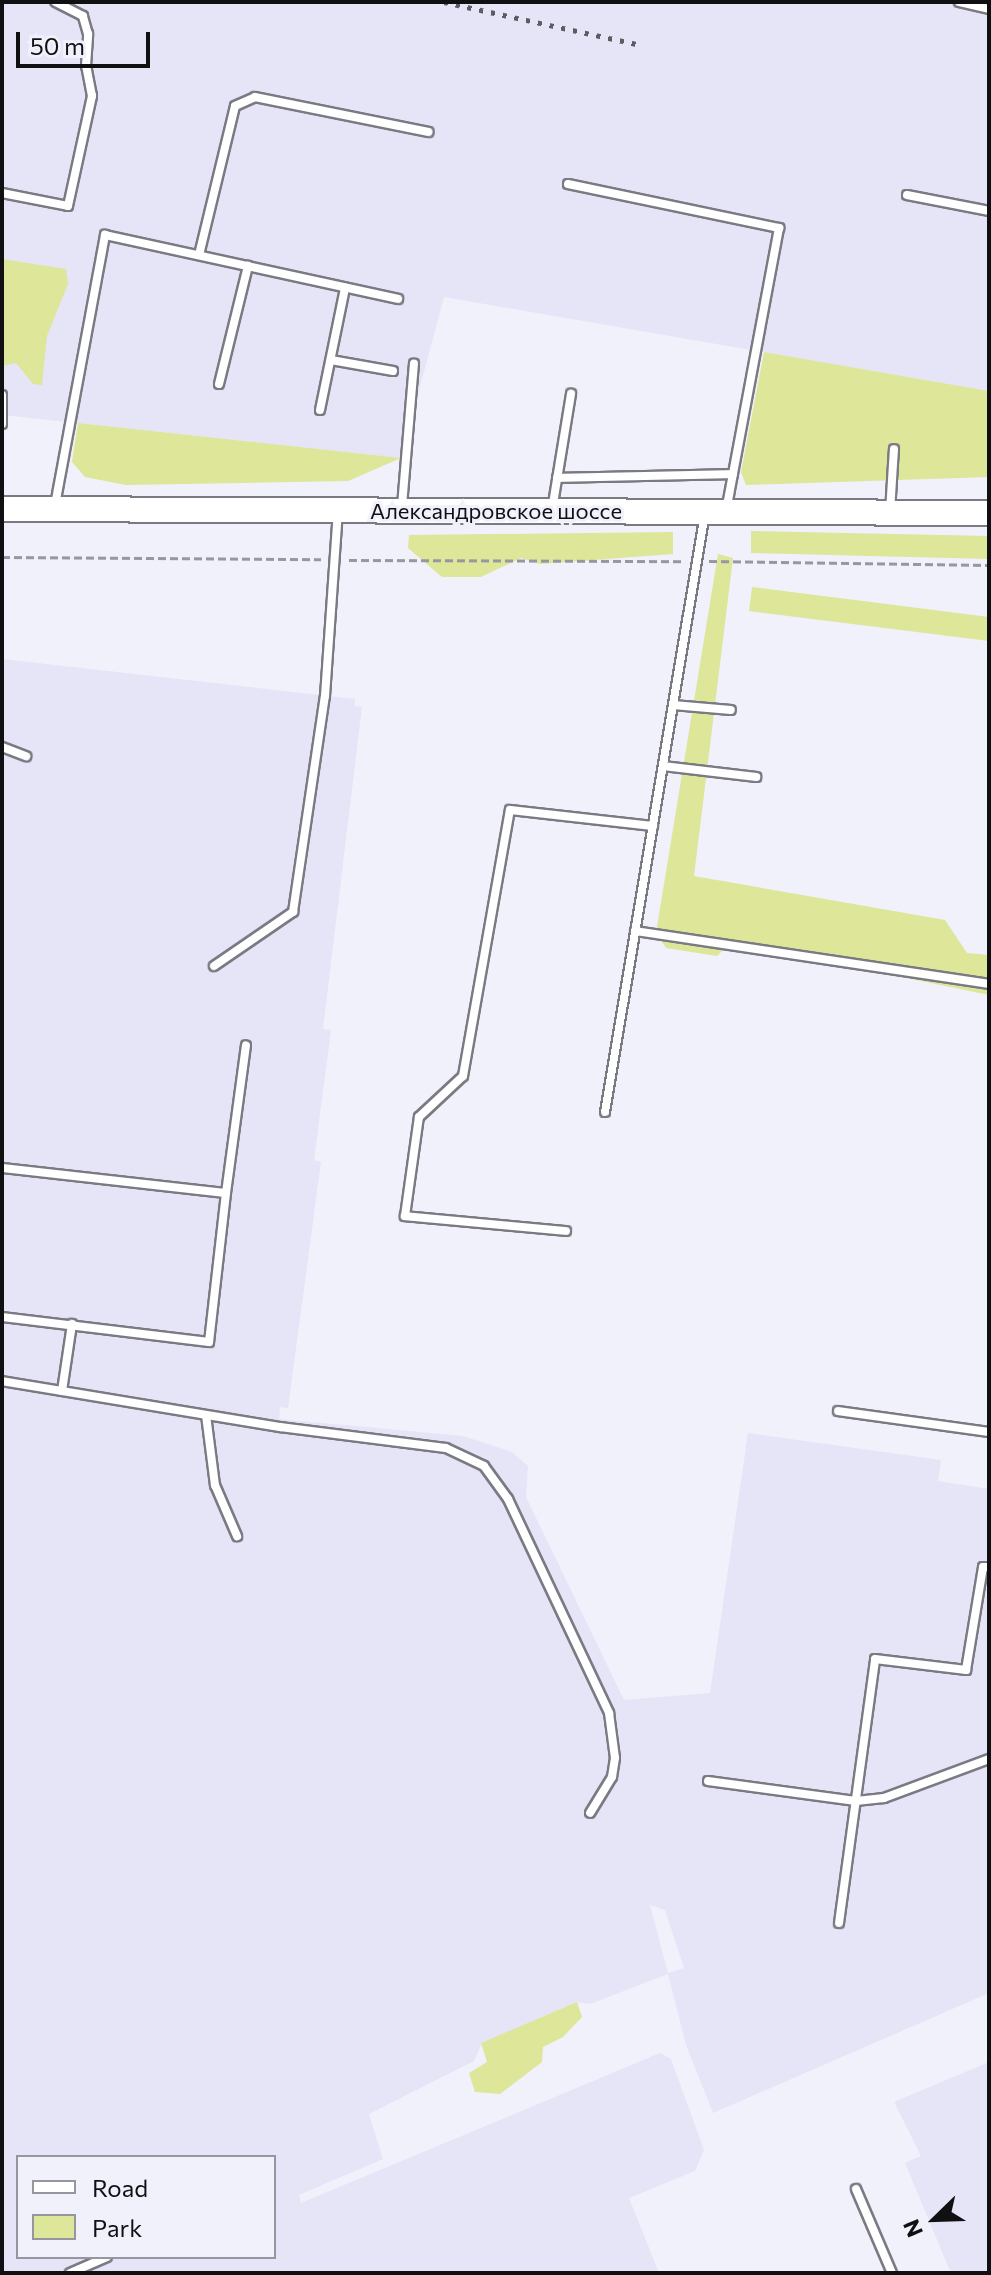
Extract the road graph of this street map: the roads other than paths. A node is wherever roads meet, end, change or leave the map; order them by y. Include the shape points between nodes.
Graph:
1 (55, 2) edge
2 (959, 2) edge
3 (989, 9) edge
4 (429, 132) dead end
5 (568, 184) dead end
6 (2, 193) edge
7 (907, 195) dead end
8 (989, 211) edge
9 (199, 255) junction
10 (248, 266) junction
11 (345, 288) junction
12 (398, 299) dead end
13 (331, 360) junction
14 (414, 364) dead end
15 (393, 371) dead end
16 (219, 384) dead end
17 (571, 394) dead end
18 (2, 395) edge
19 (320, 410) dead end
20 (2, 424) edge
21 (894, 449) dead end
22 (733, 474) junction
23 (557, 478) junction
24 (2, 509) edge
25 (54, 509) junction
26 (338, 510) junction
27 (401, 511) junction
28 (551, 511) junction
29 (716, 511) junction
30 (890, 512) junction
31 (989, 513) edge
32 (673, 705) junction
33 (731, 710) dead end
34 (2, 747) edge
35 (26, 756) dead end
36 (663, 766) junction
37 (756, 777) dead end
38 (653, 826) junction
39 (635, 931) junction
40 (214, 966) dead end
41 (989, 984) edge
42 (246, 1045) dead end
43 (605, 1112) dead end
44 (2, 1168) edge
45 (226, 1193) junction
46 (566, 1231) dead end
47 (2, 1317) edge
48 (72, 1324) junction
49 (2, 1381) edge
50 (62, 1391) junction
51 (838, 1411) dead end
52 (206, 1415) junction
53 (989, 1432) edge
54 (237, 1536) dead end
55 (989, 1567) edge
56 (989, 1759) edge
57 (708, 1781) dead end
58 (856, 1801) junction
59 (590, 1813) dead end
60 (839, 1923) dead end
61 (856, 2189) dead end
62 (102, 2259) edge
63 (70, 2273) edge
64 (892, 2273) edge

1 - 6 lane via 83,16 92,96 68,206
2 - 3 lane
4 - 9 lane via 255,97 235,106
5 - 22 lane via 779,228
7 - 8 lane
9 - 10 lane
9 - 25 lane via 105,235
10 - 11 lane
10 - 16 lane
11 - 12 lane
11 - 13 lane
13 - 15 lane
13 - 19 lane
14 - 27 lane
17 - 23 lane
18 - 20 lane
21 - 30 lane
22 - 23 lane
22 - 29 lane
23 - 28 lane
24 - 25 main road, Александровское шоссе
25 - 26 main road, Александровское шоссе
26 - 27 main road, Александровское шоссе
26 - 40 lane via 325,696 293,912
27 - 28 main road, Александровское шоссе
28 - 29 main road, Александровское шоссе
29 - 30 main road, Александровское шоссе
29 - 32 lane via 697,561
30 - 31 main road, Александровское шоссе
32 - 33 lane
32 - 36 lane
34 - 35 lane
36 - 37 lane
36 - 38 lane
38 - 39 lane
38 - 46 lane via 510,810 463,1076 419,1117 405,1216
39 - 41 lane
39 - 43 lane
42 - 45 lane
44 - 45 lane
45 - 48 lane via 209,1342
47 - 48 lane
48 - 50 lane
49 - 50 lane
50 - 52 lane
51 - 53 lane
52 - 54 lane via 212,1472
52 - 59 lane via 446,1448 484,1466 508,1499 609,1713 612,1777
55 - 58 lane via 983,1567 966,1670 875,1659
56 - 58 lane via 884,1798
57 - 58 lane
58 - 60 lane
61 - 64 lane
62 - 63 lane

